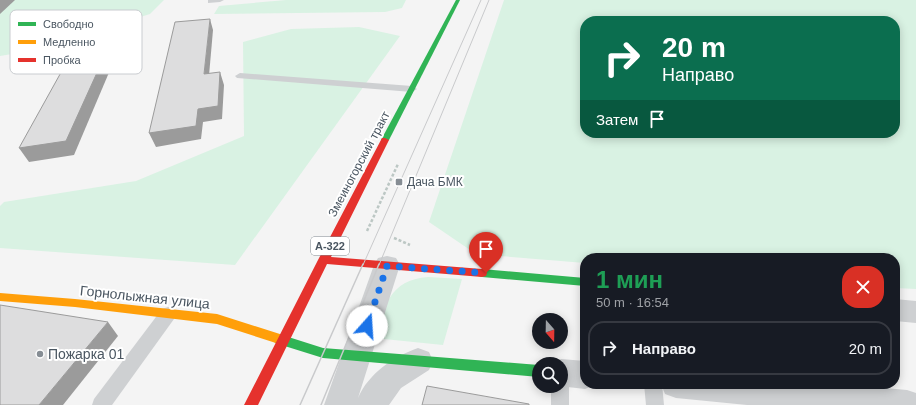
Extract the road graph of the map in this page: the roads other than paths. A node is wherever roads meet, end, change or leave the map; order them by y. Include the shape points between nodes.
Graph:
1 (220, 0) edge
2 (458, 0) edge
3 (212, 1) edge
4 (240, 76) dead end
5 (412, 89) junction
6 (322, 260) junction
7 (387, 266) junction
8 (580, 282) edge
9 (0, 297) edge
10 (900, 310) edge
11 (916, 312) edge
12 (168, 314) junction
13 (283, 341) junction
14 (357, 356) junction
15 (418, 361) junction
16 (532, 370) edge
17 (568, 374) edge
18 (580, 375) edge
19 (653, 389) edge
20 (731, 389) edge
21 (560, 393) edge
22 (101, 405) edge
23 (251, 405) edge
24 (340, 405) edge
25 (371, 405) edge
26 (560, 405) edge
27 (655, 405) edge
28 (907, 405) edge

1 - 3 lane
2 - 5 main road, Змеиногорский тракт / А-322
4 - 5 lane
5 - 6 main road, Змеиногорский тракт / А-322
6 - 7 main road
6 - 13 main road, Змеиногорский тракт / А-322
7 - 8 main road
7 - 14 street
9 - 12 main road, Горнолыжная улица
10 - 11 street
12 - 13 main road, Горнолыжная улица via 217,319
12 - 22 lane
13 - 14 main road, Горнолыжная улица via 323,353
13 - 23 main road, Змеиногорский тракт / А-322
14 - 15 main road, Горнолыжная улица
14 - 24 street
15 - 16 main road, Горнолыжная улица
15 - 25 street via 390,378
17 - 18 street
19 - 27 lane
20 - 28 street
21 - 26 lane

